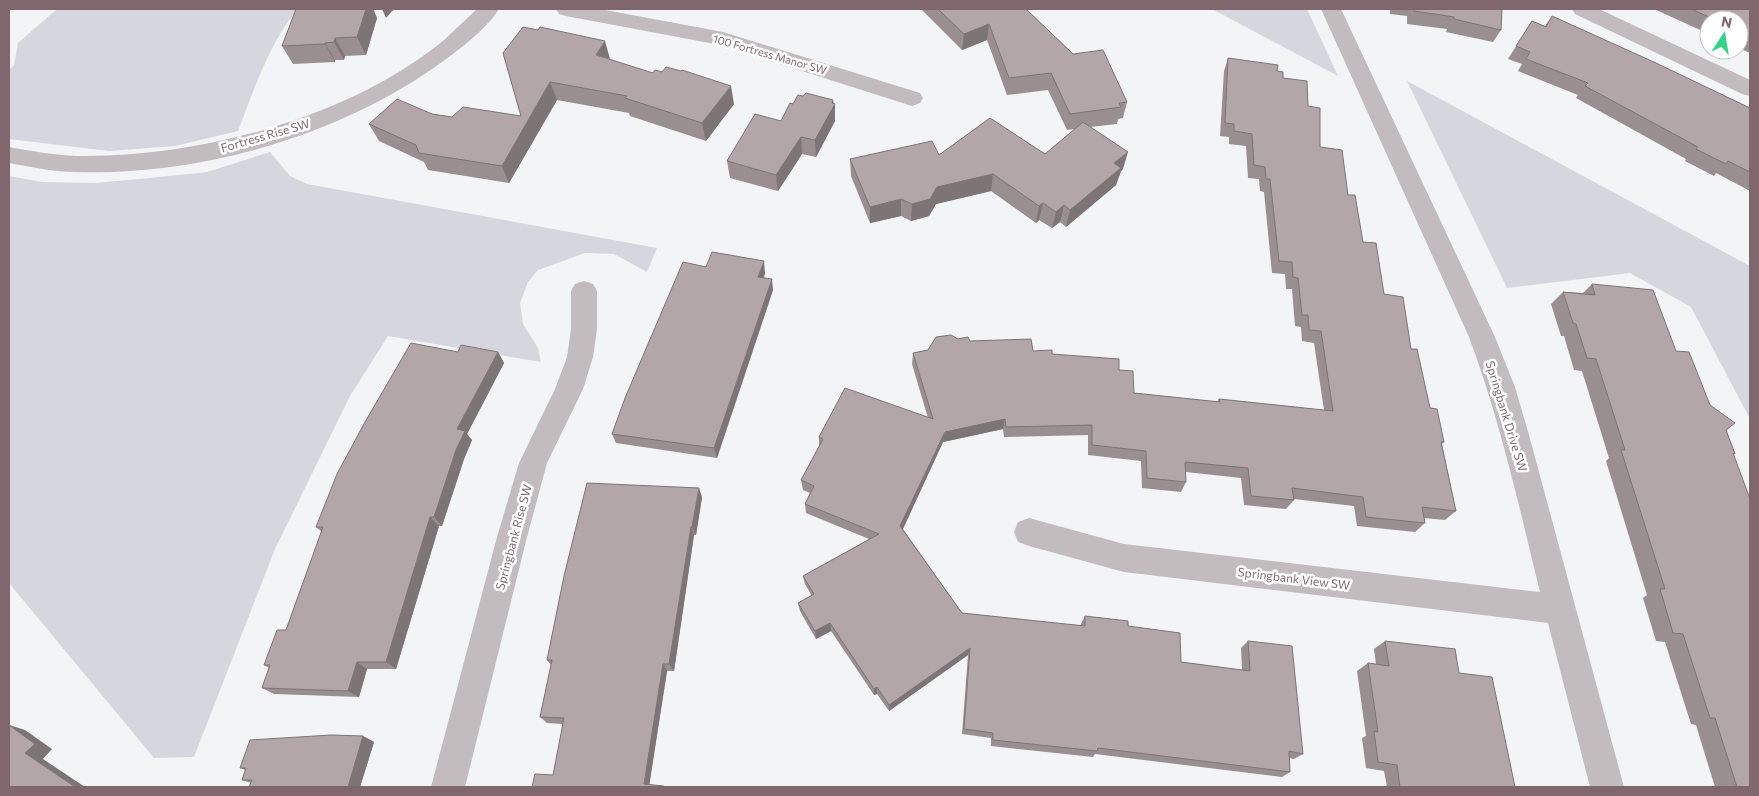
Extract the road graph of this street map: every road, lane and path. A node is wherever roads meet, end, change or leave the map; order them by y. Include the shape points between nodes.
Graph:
1 (488, 9) edge
2 (566, 9) edge
3 (1331, 9) edge
4 (1582, 9) edge
5 (1750, 89) edge
6 (912, 98) dead end
7 (9, 155) edge
8 (584, 291) dead end
9 (1029, 532) dead end
10 (1561, 609) junction
11 (448, 787) edge
12 (1607, 787) edge

1 - 7 street, Fortress Rise SW via 460,38 410,74 349,107 275,135 196,154 117,163 77,164
2 - 6 street, 100 Fortress Manor SW via 723,39
3 - 10 street, Springbank Drive SW via 1501,387
4 - 5 street
8 - 11 street, Springbank Rise SW via 580,357 569,388 533,463
9 - 10 street, Springbank View SW via 1124,558
10 - 12 street, Springbank Drive SW

